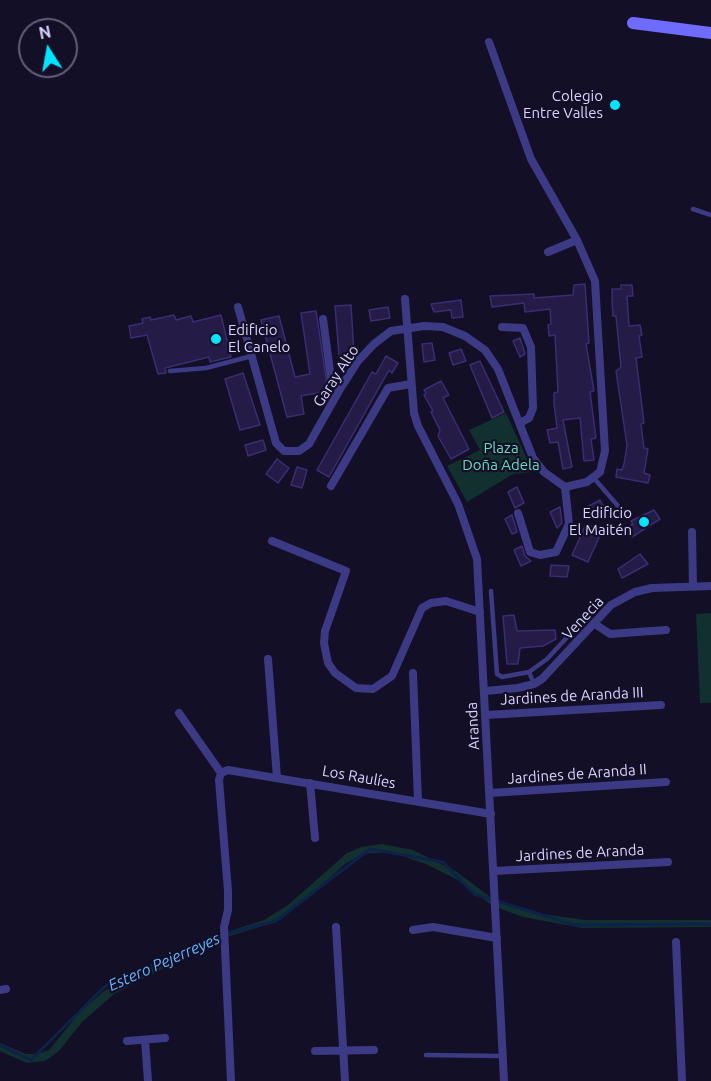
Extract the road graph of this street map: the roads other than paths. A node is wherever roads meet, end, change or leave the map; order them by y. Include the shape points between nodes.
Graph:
1 (633, 23) dead end
2 (711, 33) edge
3 (489, 42) dead end
4 (693, 210) dead end
5 (711, 215) edge
6 (577, 240) junction
7 (548, 252) dead end
8 (405, 299) dead end
9 (238, 307) dead end
10 (323, 319) dead end
11 (407, 327) junction
12 (502, 327) dead end
13 (252, 356) junction
14 (170, 371) dead end
15 (411, 384) junction
16 (340, 389) junction
17 (520, 423) junction
18 (593, 477) junction
19 (331, 486) dead end
20 (565, 487) junction
21 (618, 506) dead end
22 (518, 513) dead end
23 (692, 532) dead end
24 (272, 541) dead end
25 (711, 586) edge
26 (693, 587) junction
27 (491, 591) dead end
28 (480, 612) junction
29 (584, 619) dead end
30 (595, 624) junction
31 (666, 630) dead end
32 (268, 659) dead end
33 (529, 672) junction
34 (413, 673) dead end
35 (534, 684) junction
36 (485, 691) junction
37 (661, 705) dead end
38 (178, 713) dead end
39 (486, 715) junction
40 (221, 773) junction
41 (277, 778) junction
42 (666, 782) dead end
43 (310, 783) junction
44 (490, 793) junction
45 (418, 801) junction
46 (491, 814) junction
47 (315, 838) dead end
48 (668, 862) dead end
49 (494, 871) junction
50 (336, 927) dead end
51 (413, 930) dead end
52 (497, 938) junction
53 (676, 942) dead end
54 (165, 1038) dead end
55 (145, 1040) junction
56 (128, 1041) dead end
57 (343, 1050) junction
58 (374, 1050) dead end
59 (315, 1051) dead end
60 (426, 1055) dead end
61 (503, 1056) junction
62 (148, 1081) edge
63 (231, 1081) edge
64 (345, 1081) edge
65 (504, 1081) edge
66 (682, 1081) edge

1 - 2 street
3 - 6 street via 531,159
4 - 5 lane
6 - 7 street
6 - 18 street via 595,281 605,451 600,472
8 - 11 street, Aranda
9 - 13 street, Garay Alto
10 - 16 street via 331,379
11 - 15 street, Aranda
11 - 16 street, Garay Alto via 392,331 374,344
11 - 17 street, Garay Alto via 442,327 465,336 484,350 498,369
12 - 17 street via 523,328 531,347 533,408 529,418
13 - 14 lane via 206,368
13 - 16 street, Garay Alto via 276,442 284,451 305,448
15 - 19 street via 388,388
15 - 28 street, Aranda via 418,426 473,542
17 - 20 street, Garay Alto via 533,458
18 - 20 street
18 - 21 lane
20 - 22 street via 569,524 556,552 530,552
23 - 26 street
24 - 28 street via 346,571 324,631 324,643 328,663 335,673 356,688 373,689 392,676 422,608 446,601
25 - 26 street, Venecia
26 - 30 street, Venecia via 635,592 611,606
27 - 33 lane via 497,674 502,677
28 - 36 street, Aranda
29 - 33 lane via 547,659
30 - 31 street via 610,634
30 - 35 street, Venecia via 554,669
32 - 41 street
33 - 35 lane
34 - 45 street
35 - 36 street
36 - 39 street, Aranda
37 - 39 street, Jardines de Aranda III
38 - 40 street
39 - 44 street, Aranda
40 - 41 street, Los Raulíes via 228,770
40 - 63 street via 228,891 224,927
41 - 43 street, Los Raulíes
42 - 44 street, Jardines de Aranda II
43 - 45 street, Los Raulíes
43 - 47 street
44 - 46 street, Aranda
45 - 46 street, Los Raulíes
46 - 49 street, Aranda
48 - 49 street, Jardines de Aranda
49 - 52 street, Aranda
50 - 57 street
51 - 52 street via 433,927
52 - 61 street, Aranda
53 - 66 street
54 - 55 street
55 - 56 street
55 - 62 street
57 - 58 street
57 - 59 street
57 - 64 street
60 - 61 lane
61 - 65 street, Aranda

